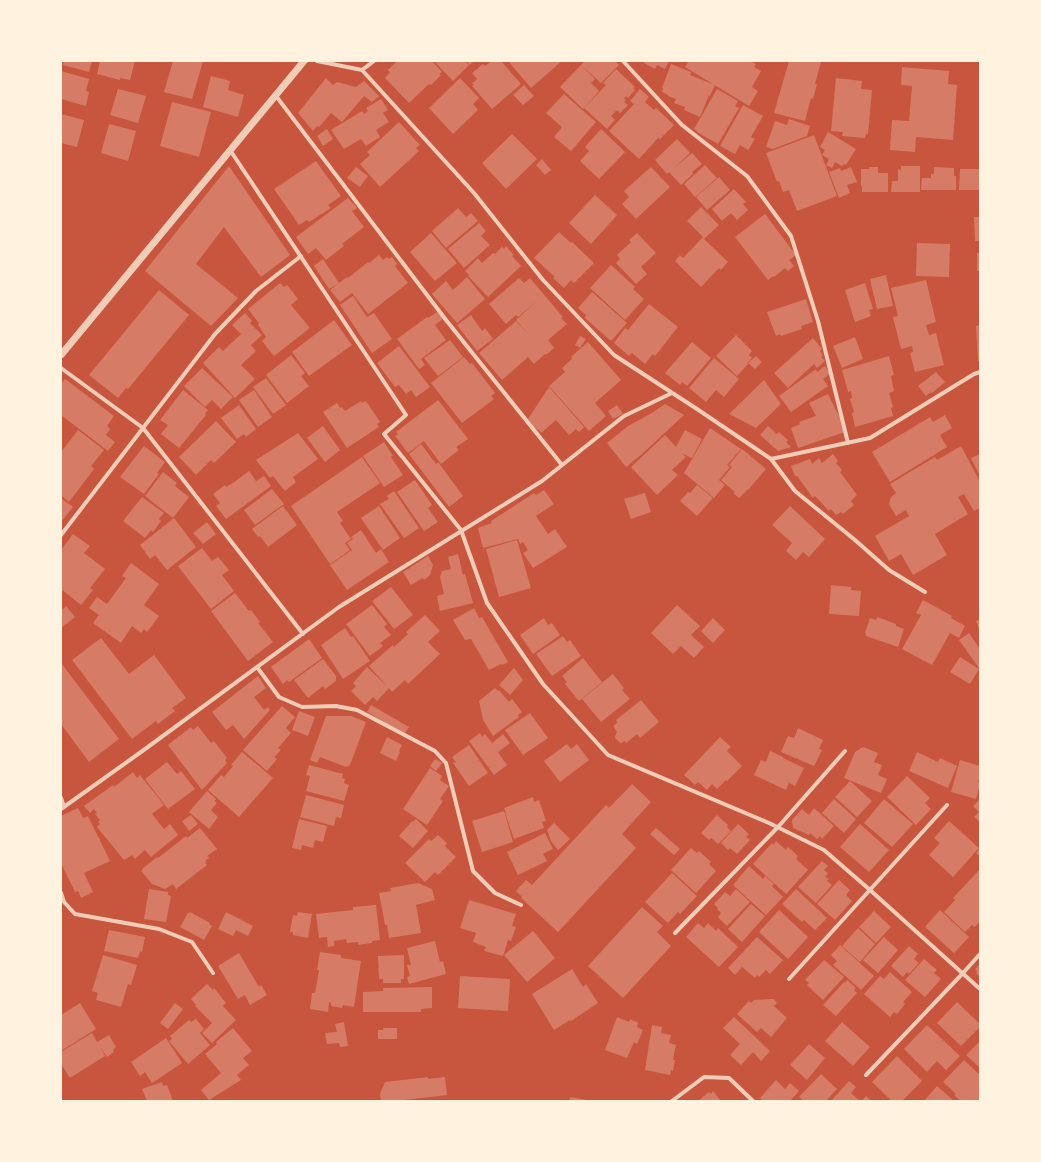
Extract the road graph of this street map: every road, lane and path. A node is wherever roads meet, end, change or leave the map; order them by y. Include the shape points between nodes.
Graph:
1 (304, 61) edge
2 (317, 61) edge
3 (374, 61) edge
4 (623, 61) edge
5 (362, 70) junction
6 (276, 96) junction
7 (230, 150) junction
8 (301, 256) junction
9 (61, 355) edge
10 (61, 368) edge
11 (980, 372) edge
12 (672, 393) junction
13 (144, 428) junction
14 (848, 443) junction
15 (771, 459) junction
16 (562, 465) junction
17 (461, 530) junction
18 (61, 535) edge
19 (925, 592) dead end
20 (303, 634) junction
21 (257, 667) junction
22 (845, 751) dead end
23 (61, 798) edge
24 (947, 805) dead end
25 (63, 808) edge
26 (778, 827) junction
27 (870, 890) junction
28 (61, 893) edge
29 (521, 906) dead end
30 (675, 933) dead end
31 (980, 954) edge
32 (213, 972) dead end
33 (963, 973) junction
34 (789, 979) dead end
35 (980, 989) edge
36 (866, 1075) dead end
37 (672, 1101) edge
38 (754, 1101) edge

1 - 6 street
2 - 5 street
3 - 5 street
4 - 14 street via 682,125 747,176 791,236 818,321
5 - 12 street via 474,193 544,280 614,355
6 - 7 street
6 - 16 street via 446,320
7 - 8 street
7 - 9 street
8 - 13 street via 256,291 220,329
8 - 17 street via 406,415 384,434
10 - 13 street
11 - 14 street via 870,438
12 - 15 street
12 - 16 street via 624,416
13 - 18 street
13 - 20 street
14 - 15 street
15 - 19 street via 795,491 889,570
16 - 17 street via 542,481
17 - 20 street via 339,607
17 - 26 street via 487,603 543,684 608,755
20 - 21 street
21 - 25 street
21 - 29 street via 279,697 302,706 336,706 357,710 436,751 446,763 473,871 495,893
22 - 26 street
23 - 25 street
24 - 27 street
26 - 27 street via 824,850
26 - 30 street
27 - 33 street
27 - 34 street
28 - 32 street via 64,902 75,914 159,929 192,942
31 - 33 street
33 - 35 street
33 - 36 street
37 - 38 street via 704,1077 729,1078

